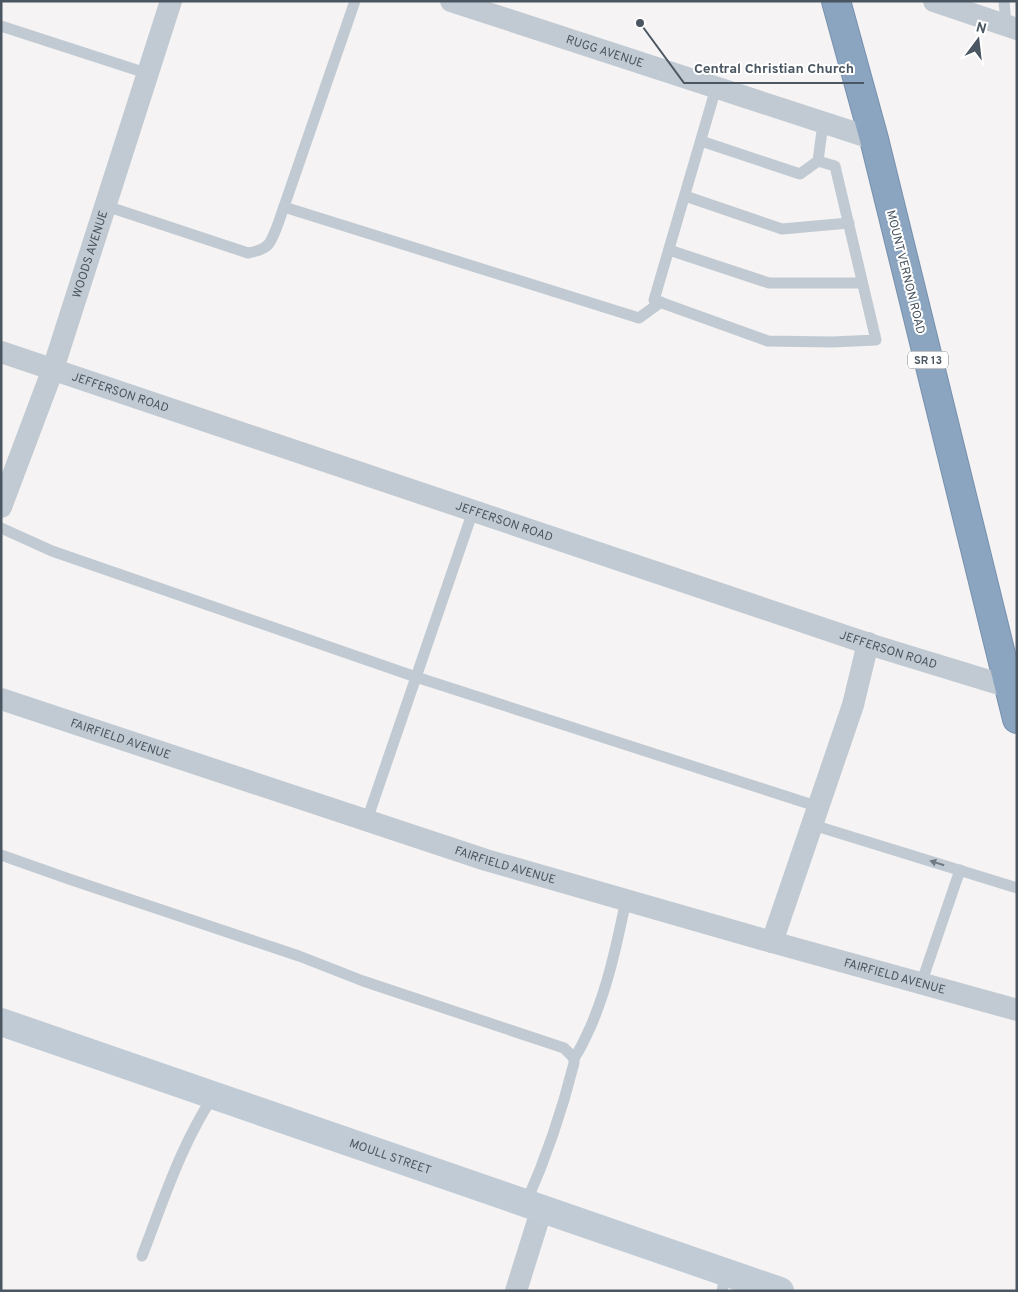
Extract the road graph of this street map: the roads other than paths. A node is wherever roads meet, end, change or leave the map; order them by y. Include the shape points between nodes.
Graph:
1 (171, 1) edge
2 (355, 1) edge
3 (450, 1) edge
4 (836, 1) edge
5 (934, 1) edge
6 (1004, 1) edge
7 (1, 26) edge
8 (1011, 27) edge
9 (149, 74) junction
10 (716, 88) junction
11 (824, 123) junction
12 (874, 139) junction
13 (701, 141) junction
14 (818, 161) junction
15 (685, 196) junction
16 (106, 206) junction
17 (284, 207) junction
18 (848, 223) junction
19 (669, 250) junction
20 (862, 283) junction
21 (661, 302) junction
22 (1, 352) edge
23 (52, 369) junction
24 (1, 507) edge
25 (474, 511) junction
26 (1, 528) edge
27 (868, 643) junction
28 (416, 677) junction
29 (1009, 687) junction
30 (1, 699) edge
31 (1017, 719) edge
32 (816, 816) junction
33 (367, 820) junction
34 (1, 855) edge
35 (960, 870) junction
36 (1017, 888) edge
37 (626, 900) junction
38 (772, 942) junction
39 (921, 984) junction
40 (1017, 1010) edge
41 (1, 1022) edge
42 (574, 1058) junction
43 (214, 1095) junction
44 (534, 1206) junction
45 (142, 1256) dead end
46 (724, 1281) edge
47 (516, 1291) edge
48 (780, 1291) edge

1 - 9 street, WOODS AVENUE
2 - 17 lane
3 - 10 street, RUGG AVENUE
4 - 12 highway, MOUNT VERNON ROAD / SR 13
5 - 8 street
6 - 8 lane
7 - 9 lane
9 - 16 street, WOODS AVENUE
10 - 11 street, RUGG AVENUE
10 - 13 lane
11 - 12 street, RUGG AVENUE
11 - 14 lane
12 - 29 highway, MOUNT VERNON ROAD / SR 13
13 - 14 lane via 800,174
13 - 15 lane
14 - 18 lane via 835,166
15 - 18 lane via 782,229
15 - 19 lane
16 - 17 lane via 248,253 263,250 271,242
16 - 23 street, WOODS AVENUE
17 - 21 lane via 639,318
18 - 20 lane
19 - 20 lane via 769,283
19 - 21 lane via 654,300
20 - 21 lane via 876,340 768,341
22 - 23 street, JEFFERSON ROAD
23 - 24 street, WOODS AVENUE
23 - 25 street, JEFFERSON ROAD
25 - 27 street, JEFFERSON ROAD
25 - 28 lane
26 - 28 lane via 52,551
27 - 29 street, JEFFERSON ROAD
27 - 32 street via 853,704
28 - 32 lane
28 - 33 lane
29 - 31 highway, MOUNT VERNON ROAD / SR 13
30 - 33 street, FAIRFIELD AVENUE
35 -> 32 lane
32 - 38 street
33 - 37 street, FAIRFIELD AVENUE via 486,860
34 - 42 lane via 564,1048
35 - 36 lane
35 - 39 lane
37 - 38 street, FAIRFIELD AVENUE
37 - 42 lane via 600,1006
38 - 39 street, FAIRFIELD AVENUE
39 - 40 street, FAIRFIELD AVENUE
41 - 43 street, MOULL STREET
42 - 44 lane via 565,1098 534,1185
43 - 44 street, MOULL STREET
43 - 45 lane via 199,1118 177,1166
44 - 46 street, MOULL STREET
44 - 47 street
46 - 48 street, MOULL STREET

